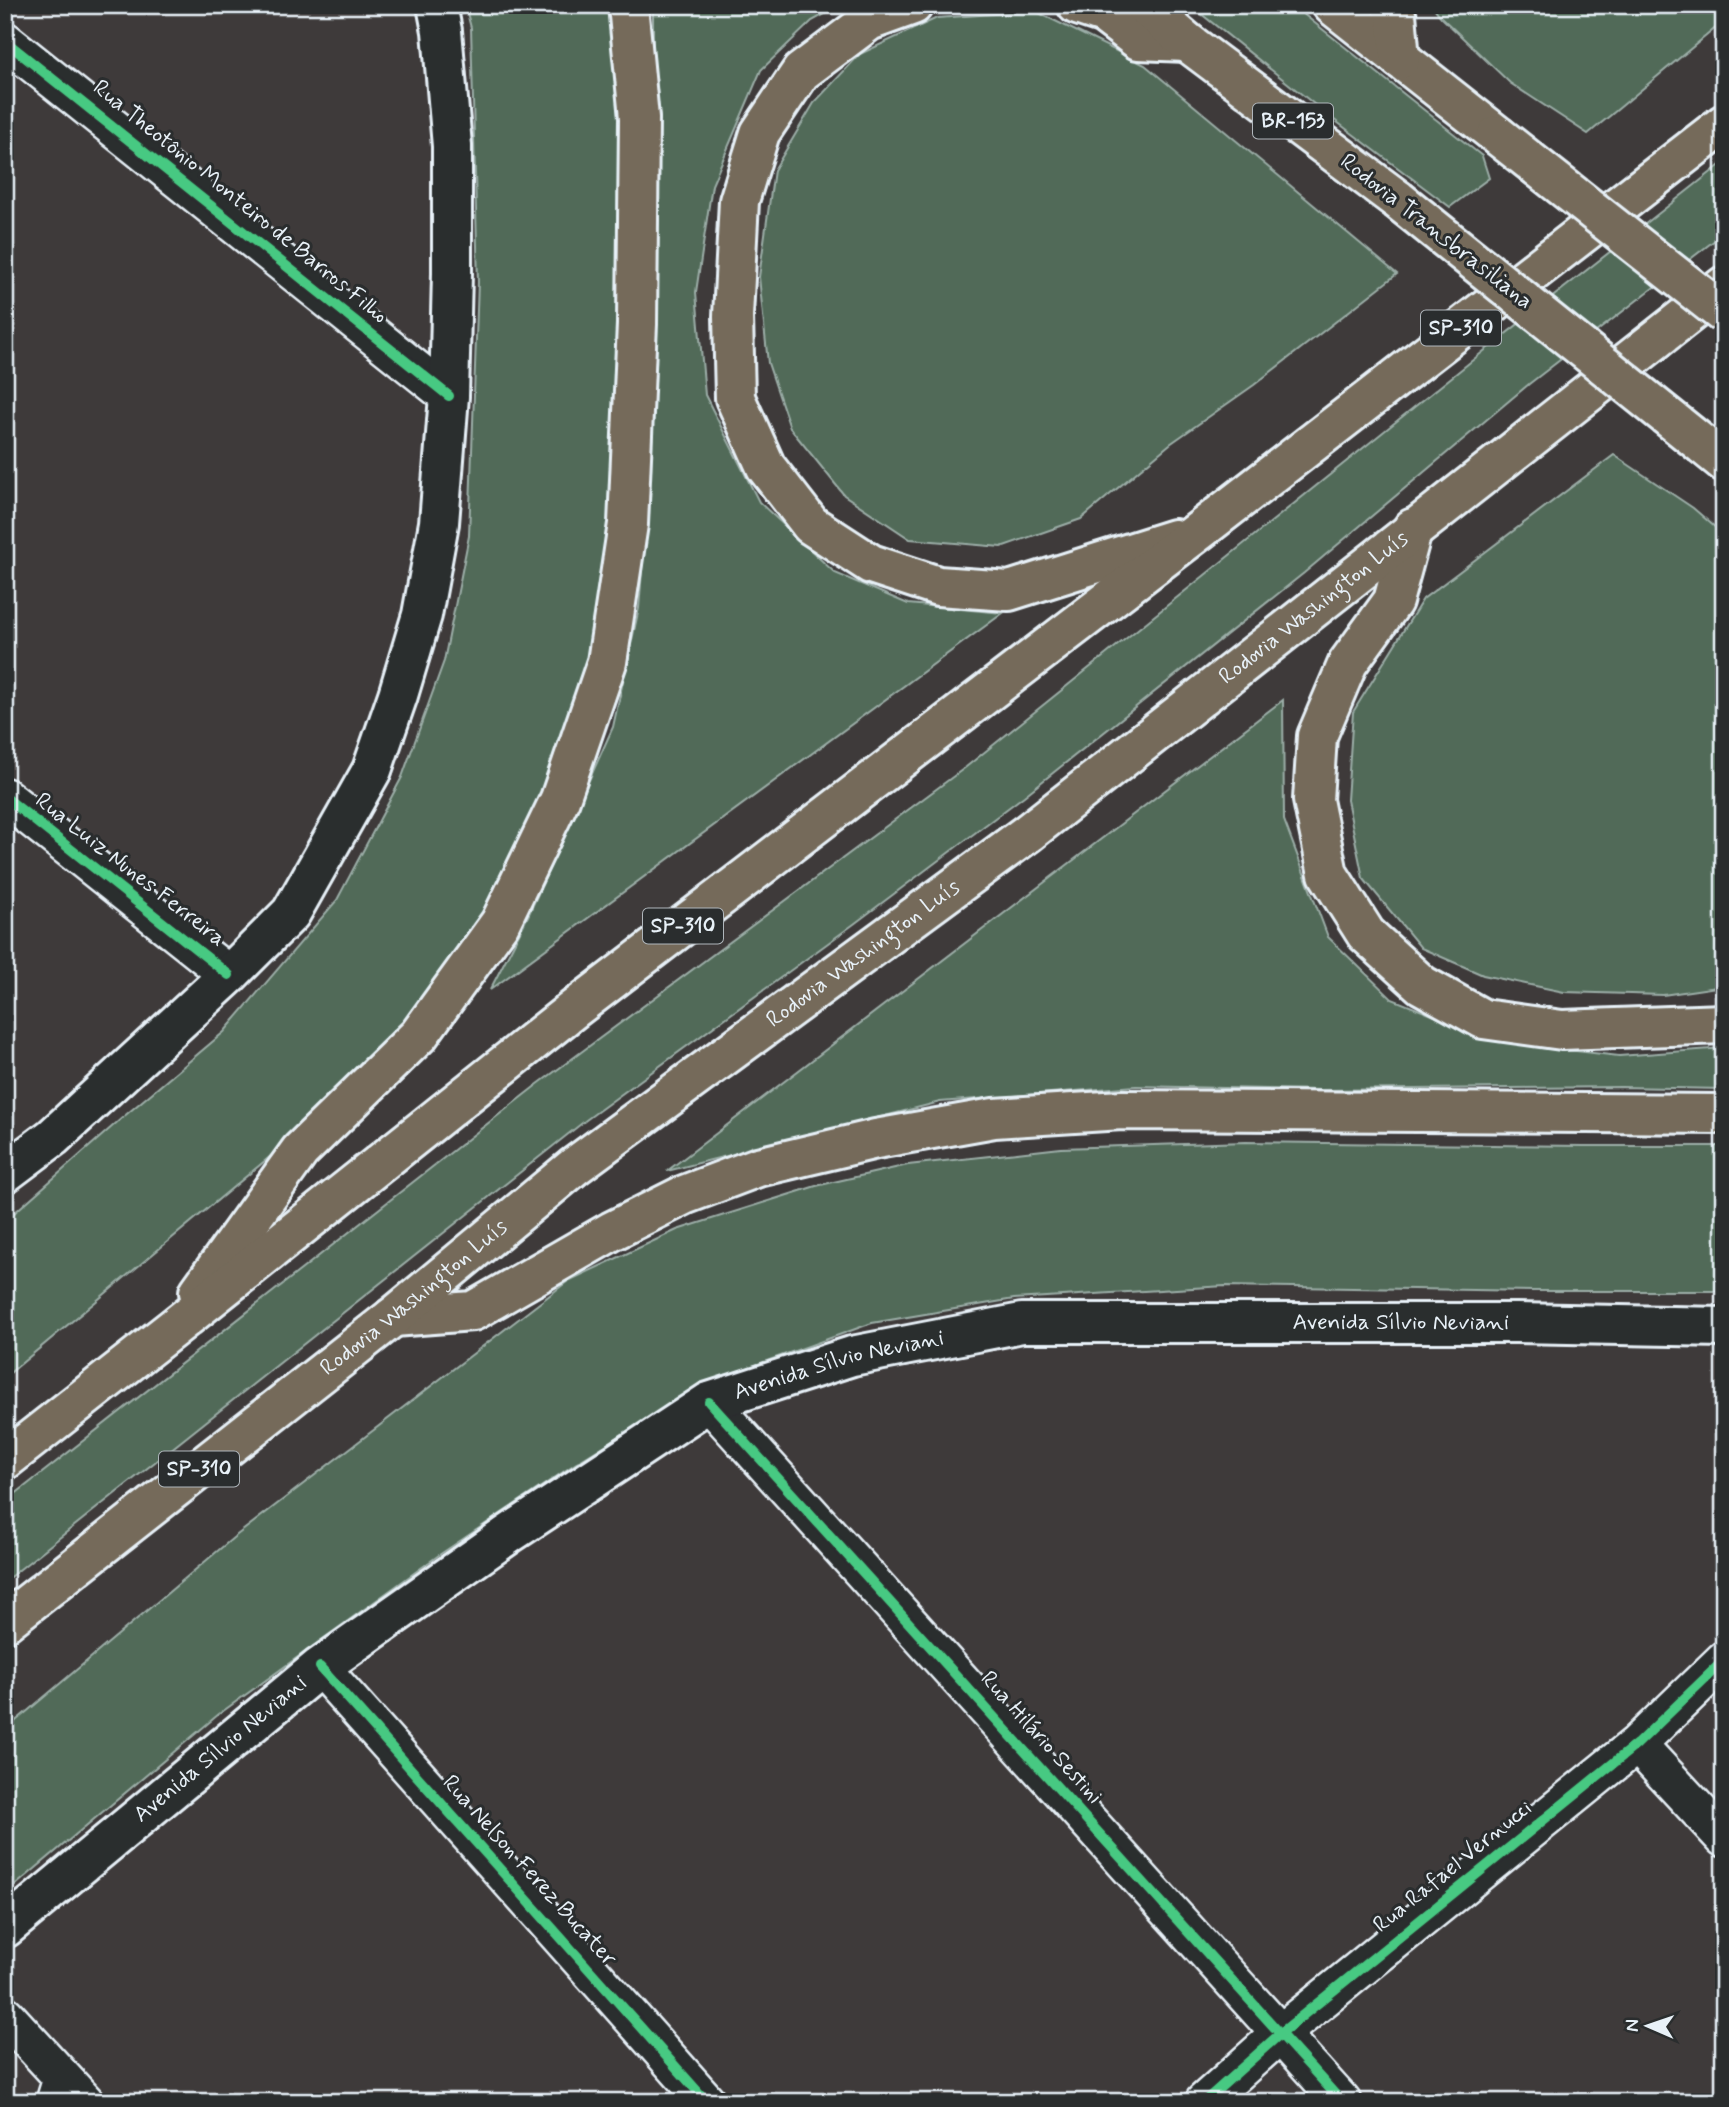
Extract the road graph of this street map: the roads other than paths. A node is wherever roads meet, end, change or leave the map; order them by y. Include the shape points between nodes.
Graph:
1 (437, 5) edge
2 (628, 5) edge
3 (913, 5) edge
4 (1077, 5) edge
5 (1144, 5) edge
6 (1332, 5) edge
7 (1391, 5) edge
8 (5, 41) edge
9 (1187, 42) junction
10 (1400, 59) junction
11 (1724, 124) edge
12 (1724, 286) edge
13 (1724, 314) edge
14 (449, 396) junction
15 (1713, 453) edge
16 (1413, 528) junction
17 (1199, 531) junction
18 (5, 797) edge
19 (229, 975) junction
20 (1724, 1024) edge
21 (1724, 1114) edge
22 (5, 1172) edge
23 (393, 1317) junction
24 (1724, 1327) edge
25 (172, 1329) junction
26 (709, 1402) junction
27 (5, 1460) edge
28 (5, 1622) edge
29 (1724, 1660) edge
30 (320, 1667) junction
31 (1637, 1744) junction
32 (1724, 1838) edge
33 (5, 1928) edge
34 (5, 2015) edge
35 (1281, 2033) junction
36 (50, 2085) edge
37 (85, 2102) edge
38 (707, 2102) edge
39 (1204, 2102) edge
40 (1342, 2102) edge

1 - 14 main road via 452,146
2 - 25 highway via 639,118 637,324 628,524 607,662 559,799 500,923 419,1035 300,1151
3 - 17 highway via 869,21 802,72 760,133 739,201 733,316 735,398 766,467 811,525 871,564 938,586 1009,591
4 - 9 highway via 1104,14 1138,40
5 - 9 highway, Rodovia Transbrasiliana / BR-153
6 - 10 highway
7 - 10 highway via 1396,13
8 - 14 street, Rua Theotônio Monteiro de Barros Filho
9 - 15 highway, Rodovia Transbrasiliana / BR-153, bridge via 1398,200
10 - 13 highway, bridge
11 - 17 highway, SP-310
12 - 16 highway, Rodovia Washington Luís / SP-310
14 - 19 main road via 439,523 422,615 372,770 291,913
16 - 20 highway via 1393,601 1348,663 1317,736 1313,800 1328,874 1366,934 1422,985 1483,1019 1562,1030
16 - 23 highway, Rodovia Washington Luís / SP-310 via 1028,833 575,1166
17 - 25 highway, SP-310 via 574,1009
18 - 19 street, Rua Luiz Nunes Ferreira
19 - 22 main road via 53,1137
21 - 23 highway via 1122,1110 994,1118 758,1167 684,1195 612,1231 473,1311
23 - 28 highway, Rodovia Washington Luís / SP-310
24 - 26 main road, Avenida Sílvio Neviani via 1022,1323 852,1356
25 - 27 highway, SP-310
26 - 30 main road, Avenida Sílvio Neviani via 509,1534
26 - 35 street, Rua Hilário Sestini
29 - 31 street, Rua Rafael Vernucci
30 - 33 main road, Avenida Sílvio Neviani
30 - 38 street, Rua Nelson Ferez Bucater
31 - 32 street
31 - 35 street, Rua Rafael Vernucci
34 - 36 street
35 - 39 street, Rua Rafael Vernucci
35 - 40 street, Rua Hilário Sestini
36 - 37 street

